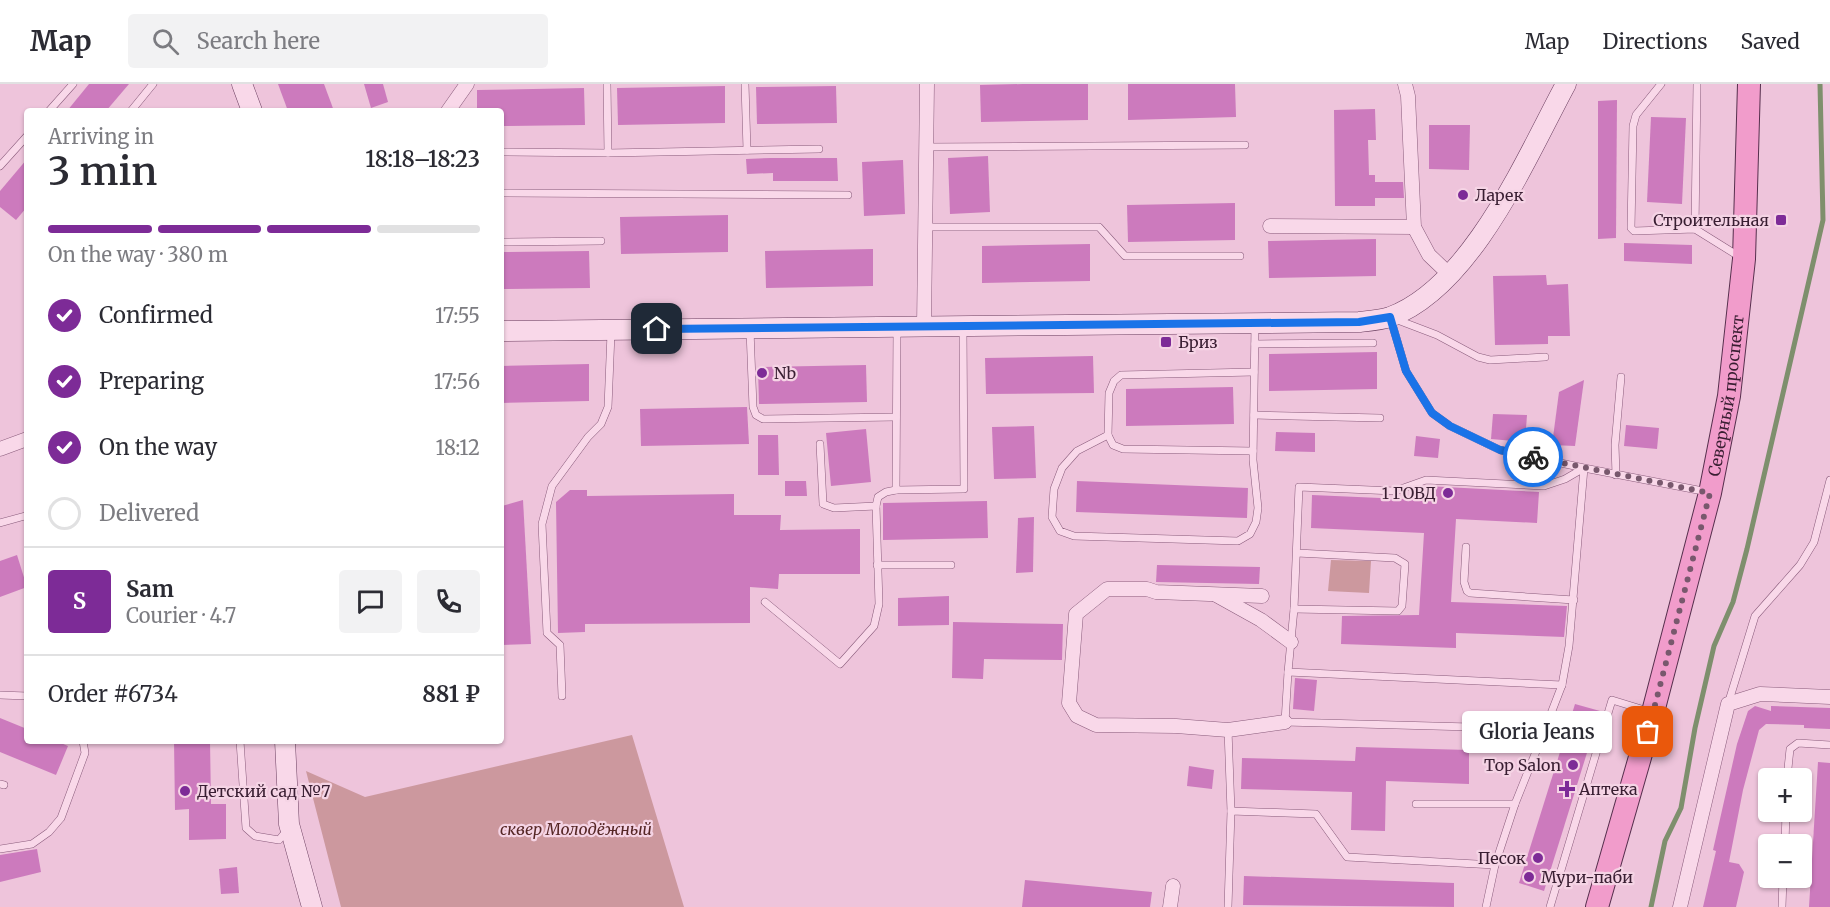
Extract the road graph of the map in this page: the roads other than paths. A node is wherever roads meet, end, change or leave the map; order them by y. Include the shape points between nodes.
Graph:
1 (73, 84) edge
2 (153, 84) edge
3 (242, 84) edge
4 (467, 84) edge
5 (607, 84) edge
6 (745, 84) edge
7 (927, 84) edge
8 (1405, 84) edge
9 (1566, 84) edge
10 (1661, 84) edge
11 (1697, 84) edge
12 (1749, 84) edge
13 (52, 108) edge
14 (133, 108) edge
15 (249, 108) edge
16 (450, 108) edge
17 (24, 139) edge
18 (1245, 146) dead end
19 (926, 147) junction
20 (819, 149) dead end
21 (747, 150) junction
22 (504, 152) edge
23 (608, 153) junction
24 (0, 166) edge
25 (504, 193) edge
26 (848, 195) dead end
27 (1270, 226) dead end
28 (925, 227) junction
29 (1414, 227) junction
30 (1695, 230) junction
31 (601, 241) dead end
32 (504, 242) edge
33 (1240, 256) dead end
34 (1744, 259) junction
35 (1450, 275) junction
36 (1390, 317) junction
37 (1255, 323) junction
38 (963, 326) junction
39 (897, 327) junction
40 (924, 327) junction
41 (750, 328) junction
42 (611, 330) junction
43 (504, 331) edge
44 (1373, 343) dead end
45 (1255, 344) junction
46 (1545, 357) dead end
47 (1254, 372) junction
48 (1621, 377) dead end
49 (1254, 416) junction
50 (896, 417) junction
51 (1380, 418) dead end
52 (1108, 435) junction
53 (24, 440) edge
54 (820, 444) dead end
55 (0, 449) edge
56 (1253, 450) junction
57 (1584, 468) junction
58 (1616, 475) junction
59 (1830, 480) edge
60 (896, 490) junction
61 (1710, 493) junction
62 (876, 506) junction
63 (24, 516) edge
64 (0, 523) edge
65 (1466, 547) dead end
66 (1296, 553) junction
67 (878, 565) junction
68 (951, 565) dead end
69 (1214, 594) junction
70 (1262, 596) dead end
71 (1574, 600) junction
72 (765, 602) dead end
73 (1294, 609) junction
74 (1291, 642) junction
75 (1288, 672) junction
76 (1562, 685) junction
77 (0, 695) edge
78 (24, 696) edge
79 (562, 696) dead end
80 (1830, 697) edge
81 (1728, 704) junction
82 (1653, 712) junction
83 (1285, 722) junction
84 (1545, 729) junction
85 (1228, 730) junction
86 (84, 744) edge
87 (240, 744) edge
88 (285, 744) edge
89 (1830, 744) edge
90 (1788, 768) edge
91 (1416, 804) dead end
92 (1515, 804) junction
93 (1231, 811) junction
94 (290, 827) junction
95 (0, 849) edge
96 (1495, 865) junction
97 (1173, 886) dead end
98 (1783, 888) edge
99 (312, 907) edge
100 (1170, 907) edge
101 (1228, 907) edge
102 (1486, 907) edge
103 (1550, 907) edge
104 (1597, 907) edge
105 (1680, 907) edge
106 (1782, 907) edge

1 - 13 lane
2 - 14 lane
3 - 15 main road
4 - 16 street
5 - 23 lane
6 - 21 lane
7 - 19 street
8 - 29 street
9 - 35 main road via 1504,200 1479,241
10 - 30 lane via 1636,115 1633,126 1631,228
11 - 30 lane
12 - 34 main road, Северный проспект
17 - 24 lane
18 - 19 lane
19 - 28 street
20 - 21 lane
21 - 23 lane
22 - 23 lane
25 - 26 lane
27 - 29 street
28 - 33 lane via 1099,227 1125,256
28 - 40 street
29 - 35 street via 1430,255
30 - 34 lane
31 - 32 lane
34 - 61 main road, Северный проспект via 1729,396
35 - 36 main road via 1418,302
36 - 37 main road via 1359,322
36 - 46 lane via 1437,335 1478,357
36 - 57 lane via 1406,371 1432,413 1500,450
37 - 38 main road
37 - 45 lane
38 - 40 main road
38 - 60 lane via 964,489
39 - 40 main road
39 - 41 main road
39 - 50 lane
41 - 42 main road
41 - 50 lane via 756,415 763,419
42 - 43 main road
42 - 79 lane via 608,407 601,423 552,486 542,524 547,633 560,645
44 - 45 lane
45 - 47 lane
47 - 49 lane
47 - 52 lane via 1121,375 1109,393
48 - 58 lane
49 - 51 lane
49 - 56 lane
50 - 60 lane
52 - 56 lane via 1113,445 1123,449
52 - 56 lane via 1077,451 1062,468 1054,489 1052,518 1060,531 1074,536 1238,541 1250,534 1256,522
53 - 55 street
54 - 62 lane via 823,504 834,508
57 - 58 lane
57 - 66 lane via 1544,486 1426,480 1395,491 1299,487
57 - 71 lane
58 - 61 lane
59 - 81 lane via 1814,542 1755,616
60 - 62 lane via 878,497
61 - 82 main road, Северный проспект
62 - 67 lane
63 - 64 lane
65 - 71 lane via 1464,582 1470,593
66 - 73 lane
66 - 73 lane via 1395,558 1405,564 1402,606 1398,611
67 - 68 lane
67 - 72 lane via 879,604 874,626 840,664
69 - 70 street
69 - 74 street
69 - 85 street via 1107,589 1076,614 1069,703 1077,716 1096,725
71 - 76 lane
73 - 74 lane
74 - 75 lane
75 - 76 lane
75 - 83 lane
76 - 84 lane
77 - 78 lane
80 - 81 street via 1760,694
81 - 105 street
82 - 103 lane via 1612,700
82 - 104 main road, Северный проспект
83 - 84 lane
83 - 85 street
84 - 92 lane
85 - 93 lane
86 - 95 lane via 85,753 61,818 32,844
87 - 94 lane via 246,828 255,836 279,840
88 - 94 main road
89 - 90 lane via 1798,743 1790,749
91 - 92 lane
92 - 96 lane
93 - 96 lane via 1316,814 1347,857
93 - 101 lane
94 - 99 main road
96 - 102 lane
97 - 100 street
98 - 106 lane

